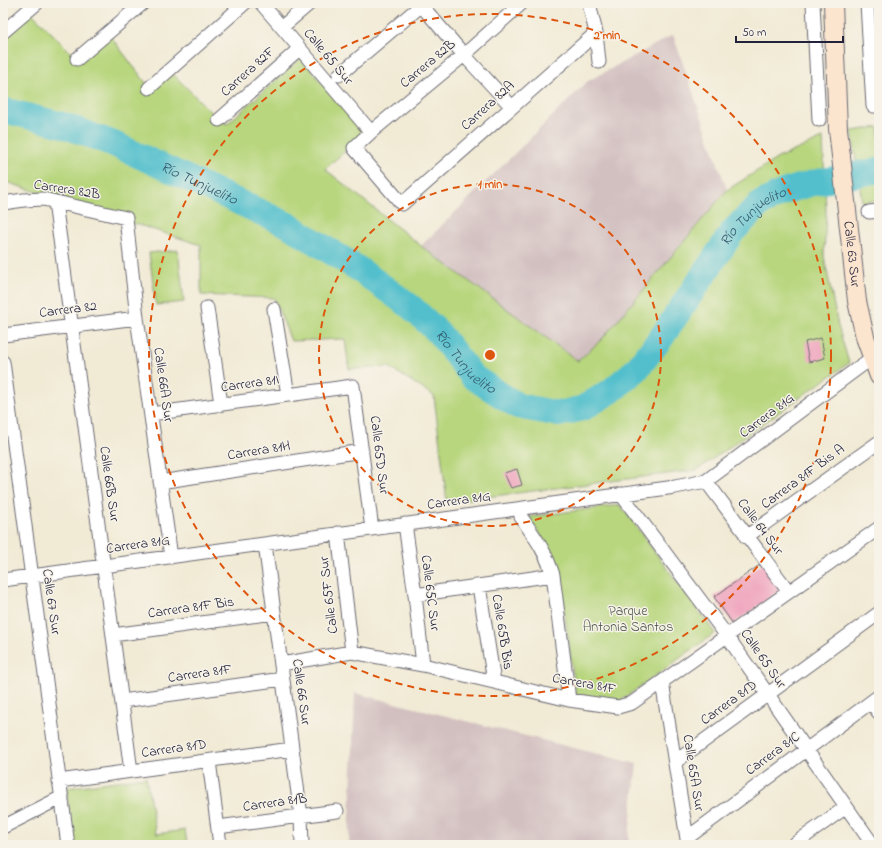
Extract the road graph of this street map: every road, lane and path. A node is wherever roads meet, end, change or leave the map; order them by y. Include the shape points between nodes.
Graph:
1 (37, 3) edge
2 (143, 3) edge
3 (245, 3) edge
4 (261, 3) edge
5 (310, 3) edge
6 (522, 3) edge
7 (589, 3) edge
8 (813, 3) edge
9 (834, 3) edge
10 (867, 3) edge
11 (422, 4) edge
12 (282, 27) junction
13 (3, 32) edge
14 (596, 32) junction
15 (299, 48) junction
16 (464, 55) junction
17 (77, 59) dead end
18 (599, 62) dead end
19 (339, 75) dead end
20 (149, 88) dead end
21 (879, 106) edge
22 (512, 107) junction
23 (219, 120) dead end
24 (819, 120) dead end
25 (371, 132) junction
26 (354, 148) joint
27 (55, 202) junction
28 (3, 203) edge
29 (126, 218) joint
30 (207, 308) dead end
31 (274, 309) dead end
32 (137, 318) junction
33 (72, 326) junction
34 (3, 335) edge
35 (875, 357) edge
36 (3, 362) edge
37 (879, 376) edge
38 (353, 386) joint
39 (288, 395) junction
40 (221, 404) junction
41 (151, 414) junction
42 (879, 442) edge
43 (362, 451) junction
44 (706, 481) junction
45 (160, 482) junction
46 (621, 494) junction
47 (521, 517) dead end
48 (405, 524) junction
49 (879, 528) edge
50 (372, 529) junction
51 (338, 534) junction
52 (746, 537) junction
53 (265, 544) junction
54 (171, 557) junction
55 (104, 566) junction
56 (553, 575) junction
57 (32, 576) junction
58 (3, 580) edge
59 (479, 586) junction
60 (789, 592) junction
61 (415, 595) junction
62 (274, 613) junction
63 (879, 613) edge
64 (113, 635) junction
65 (727, 636) junction
66 (352, 652) junction
67 (281, 664) junction
68 (423, 665) junction
69 (283, 679) junction
70 (494, 682) junction
71 (662, 682) junction
72 (768, 694) junction
73 (875, 699) edge
74 (569, 700) junction
75 (122, 701) junction
76 (879, 713) edge
77 (292, 749) junction
78 (806, 749) junction
79 (209, 760) junction
80 (675, 762) junction
81 (131, 771) junction
82 (60, 781) junction
83 (62, 797) junction
84 (846, 807) junction
85 (337, 811) dead end
86 (301, 816) junction
87 (3, 827) edge
88 (218, 827) junction
89 (687, 841) edge
90 (68, 845) edge
91 (220, 845) edge
92 (302, 845) edge
93 (793, 845) edge
94 (873, 845) edge

1 - 13 street
2 - 17 street
3 - 20 street
4 - 12 street, Calle 65 Sur
5 - 12 street
6 - 16 street, Carrera 82B
7 - 14 street
8 - 24 street
9 - 35 street, Calle 63 Sur via 838,129 847,211 860,320
10 - 21 street via 873,106
11 - 16 street
11 - 19 street
12 - 15 street, Calle 65 Sur
14 - 18 street
14 - 22 street, Carrera 82A
15 - 23 street, Carrera 82F
15 - 25 street, Calle 65 Sur
16 - 22 street
16 - 25 street, Carrera 82B
22 - 26 street, Carrera 82A via 402,204
25 - 26 street, Carrera 82B
27 - 28 street, Carrera 82B via 43,199
27 - 29 street, Carrera 82B
27 - 33 street, Calle 66B Sur
29 - 32 street, Calle 66A Sur
30 - 40 street
31 - 39 street
32 - 33 street, Carrera 82
32 - 41 street, Calle 66A Sur
33 - 34 street, Carrera 82
33 - 55 street, Calle 66B Sur
35 - 37 street, Calle 63 Sur
35 - 44 street, Carrera 81G
36 - 57 street, Calle 67 Sur
38 - 39 street, Carrera 81I
38 - 43 street, Calle 65D Sur
39 - 40 street, Carrera 81I
40 - 41 street, Carrera 81I
41 - 45 street, Calle 66A Sur
42 - 52 street, Carrera 81F Bis A
43 - 45 street, Carrera 81H
43 - 50 street, Calle 65D Sur
44 - 46 street, Carrera 81G
44 - 52 street, Calle 64 Sur
45 - 54 street, Calle 66A Sur
46 - 48 street, Carrera 81G
46 - 65 street, Calle 65 Sur
47 - 56 street via 539,543
48 - 50 street, Carrera 81G
48 - 61 street, Calle 65C Sur
49 - 60 street, Carrera 81F
50 - 51 street, Carrera 81G
51 - 53 street, Carrera 81G
51 - 66 street, Calle 65F Sur
52 - 60 street, Calle 64 Sur
53 - 54 street, Carrera 81G
53 - 62 street, Calle 66 Sur
54 - 55 street, Carrera 81G
55 - 57 street, Carrera 81G
55 - 64 street, Calle 66B Sur
56 - 59 street
56 - 74 street
57 - 58 street, Carrera 81G
57 - 82 street, Calle 67 Sur
59 - 61 street
59 - 70 street, Calle 65B Bis
60 - 65 street, Carrera 81F
61 - 68 street, Calle 65C Sur
62 - 64 street, Carrera 81F Bis
62 - 67 street, Calle 66 Sur
63 - 72 street, Carrera 81D
64 - 75 street, Calle 66B Sur
65 - 71 street, Carrera 81F
65 - 72 street, Calle 65 Sur
66 - 67 street, Carrera 81F
66 - 68 street, Carrera 81F
67 - 69 street, Calle 66 Sur
68 - 70 street, Carrera 81F
69 - 75 street, Carrera 81F
69 - 77 street, Calle 66 Sur
70 - 74 street, Carrera 81F
71 - 74 street, Carrera 81F via 632,703 618,707
71 - 80 street, Calle 65A Sur
72 - 78 street, Calle 65 Sur
72 - 80 street, Carrera 81D
73 - 76 street
73 - 78 street, Carrera 81C
75 - 81 street, Calle 66B Sur
77 - 79 street, Carrera 81D
77 - 86 street, Calle 66 Sur
78 - 84 street, Calle 65 Sur
78 - 89 street, Carrera 81C
79 - 81 street, Carrera 81D
79 - 88 street
80 - 89 street, Calle 65A Sur
81 - 82 street, Carrera 81D
82 - 83 street, Calle 67 Sur
83 - 87 street
83 - 90 street, Calle 67 Sur
84 - 93 street
84 - 94 street, Calle 65 Sur
85 - 86 street, Carrera 81B
86 - 88 street, Carrera 81B
86 - 92 street, Calle 66 Sur
88 - 91 street

